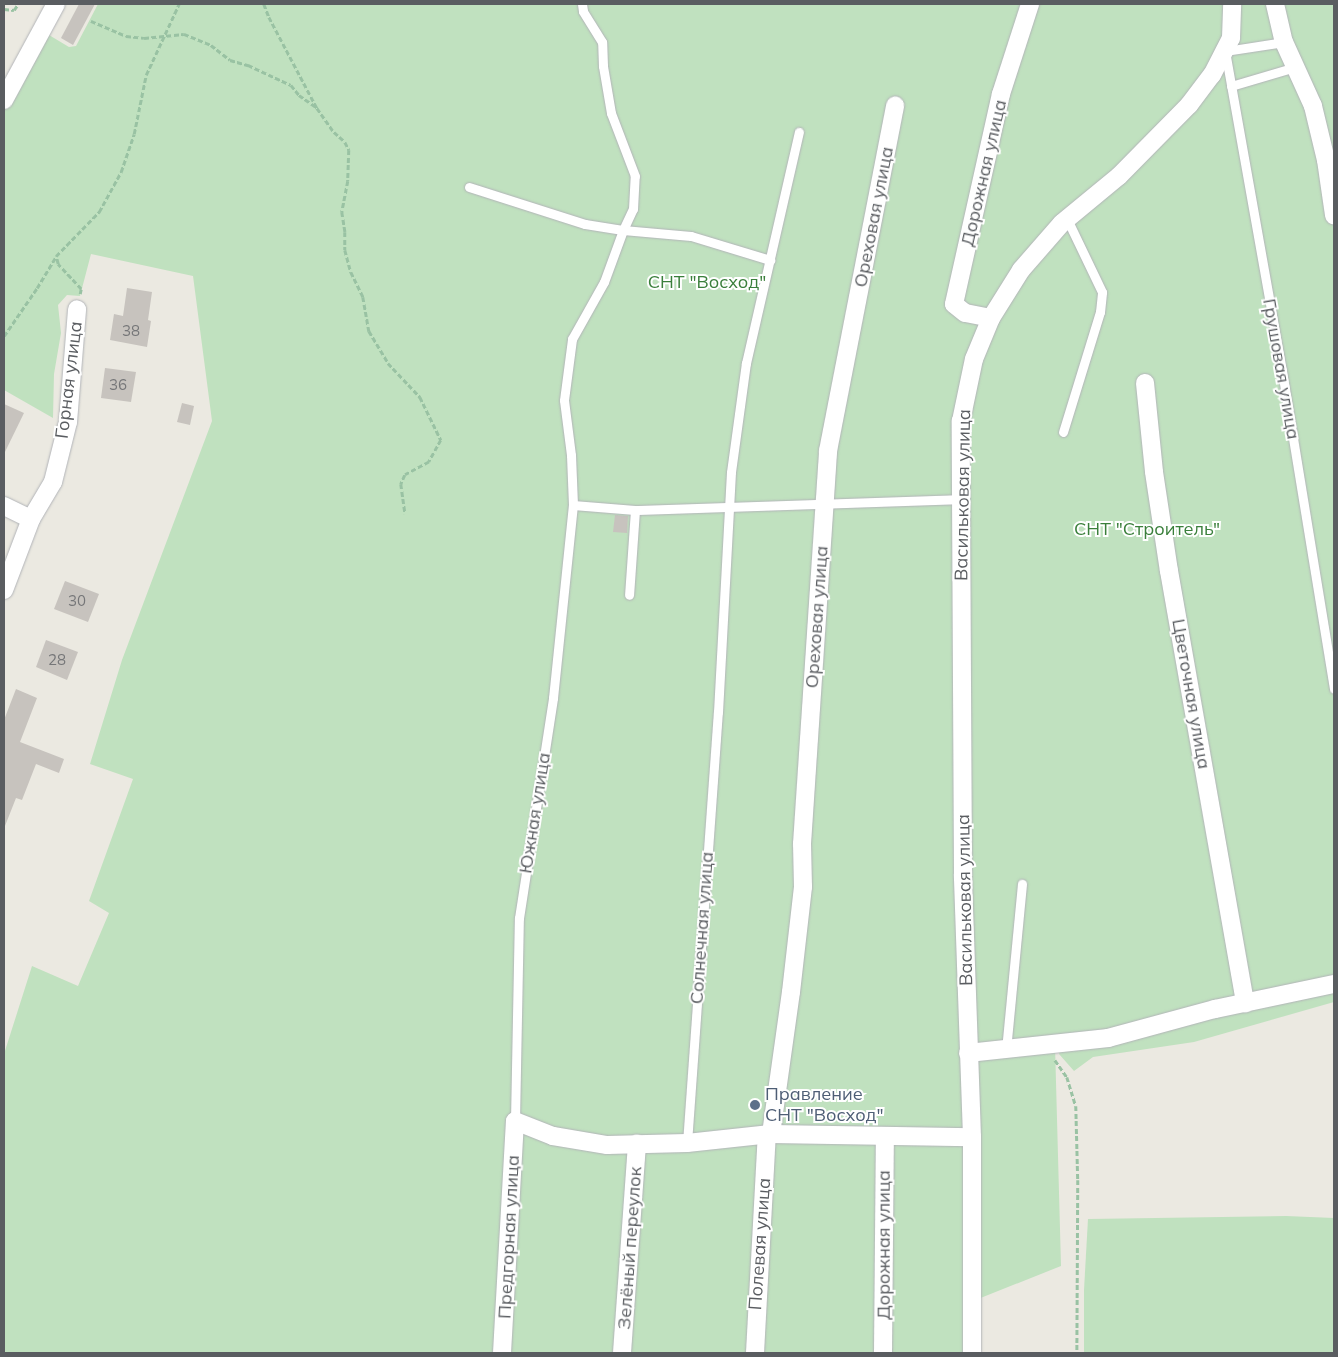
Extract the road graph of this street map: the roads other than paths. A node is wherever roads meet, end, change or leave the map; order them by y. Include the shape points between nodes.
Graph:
1 (56, 4) edge
2 (582, 4) edge
3 (1030, 4) edge
4 (1232, 4) edge
5 (1275, 4) edge
6 (1284, 42) junction
7 (1225, 51) junction
8 (1296, 67) junction
9 (1231, 86) junction
10 (4, 100) edge
11 (895, 105) dead end
12 (799, 132) dead end
13 (470, 187) dead end
14 (1334, 215) edge
15 (1066, 219) junction
16 (623, 230) junction
17 (770, 260) junction
18 (77, 309) road end
19 (991, 318) junction
20 (1145, 383) dead end
21 (1064, 432) dead end
22 (960, 498) junction
23 (824, 502) junction
24 (573, 505) junction
25 (4, 506) edge
26 (728, 508) junction
27 (635, 510) junction
28 (31, 519) junction
29 (4, 590) edge
30 (629, 595) dead end
31 (1334, 689) edge
32 (1022, 884) dead end
33 (1334, 984) edge
34 (1244, 1003) junction
35 (1006, 1050) junction
36 (968, 1054) junction
37 (515, 1121) junction
38 (769, 1134) junction
39 (885, 1136) junction
40 (972, 1137) junction
41 (687, 1143) junction
42 (637, 1144) junction
43 (502, 1353) edge
44 (622, 1353) edge
45 (755, 1353) edge
46 (883, 1353) edge
47 (972, 1353) edge

1 - 10 street
2 - 16 lane via 602,42 611,113 635,176 633,209
3 - 19 street, Дорожная улица via 1001,94 954,304 965,313
4 - 7 street, Васильковая улица via 1231,38
5 - 6 street
6 - 7 lane
6 - 8 street
7 - 9 lane, Грушовая улица
7 - 15 street, Васильковая улица via 1212,76 1189,105 1119,176
8 - 9 lane
8 - 14 street via 1313,106 1326,160
9 - 31 lane, Грушовая улица
11 - 23 street, Ореховая улица via 843,367 828,451
12 - 17 lane, Солнечная улица
13 - 16 lane via 585,224
15 - 19 street, Васильковая улица via 1021,270
15 - 21 lane via 1102,292 1100,312
16 - 17 lane via 691,236
16 - 24 lane via 604,282 572,339 564,400
17 - 26 lane, Солнечная улица via 746,363
18 - 28 street, Горная улица via 68,422 53,482
19 - 22 street, Васильковая улица via 974,359 960,421
20 - 34 street, Цветочная улица via 1169,572
22 - 23 lane
22 - 36 street, Васильковая улица
23 - 26 lane
23 - 38 street, Ореховая улица via 802,844 803,887
24 - 27 lane
24 - 37 lane, Южная улица via 553,698 519,918
25 - 28 street
26 - 27 lane
26 - 41 lane, Солнечная улица via 718,712
27 - 30 lane
28 - 29 street, Горная улица
32 - 35 lane
33 - 34 street
34 - 35 street via 1108,1038
35 - 36 street
36 - 40 street, Васильковая улица
37 - 42 street via 553,1136 607,1145
37 - 43 street, Предгорная улица
38 - 39 street
38 - 41 street
38 - 45 street, Полевая улица
39 - 40 street
39 - 46 street, Дорожная улица
40 - 47 street, Васильковая улица
41 - 42 street
42 - 44 street, Зелёный переулок

